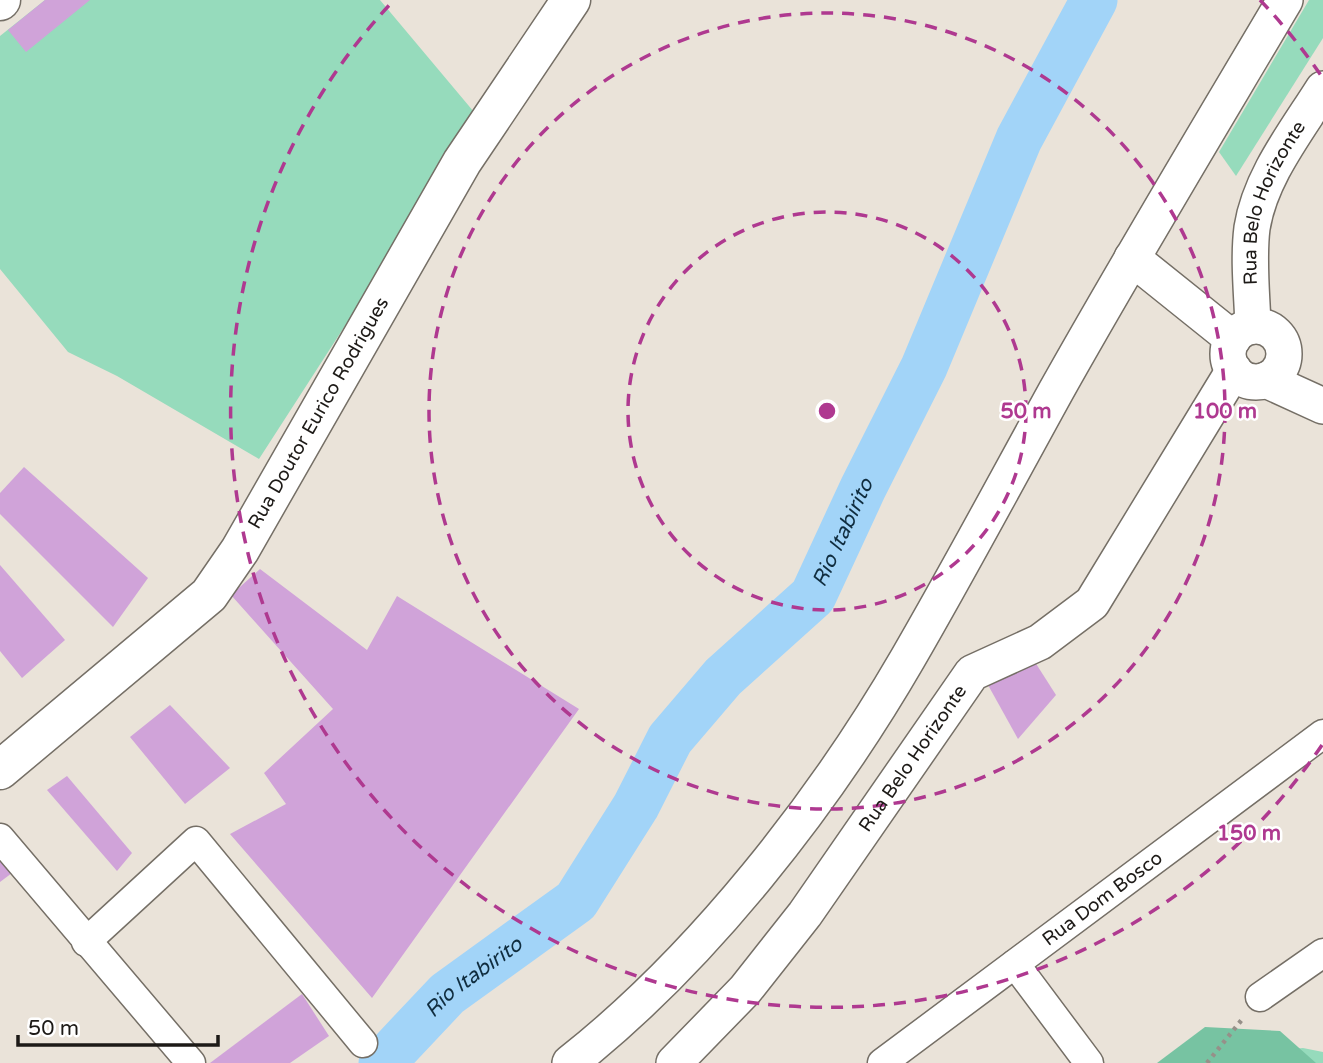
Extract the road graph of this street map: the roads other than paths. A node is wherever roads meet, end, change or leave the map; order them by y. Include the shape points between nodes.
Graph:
1 (571, 0) edge
2 (1285, 0) edge
3 (1323, 89) edge
4 (1132, 258) junction
5 (1240, 345) junction
6 (1266, 380) junction
7 (1323, 406) edge
8 (1323, 734) edge
9 (0, 770) edge
10 (0, 838) edge
11 (86, 942) junction
12 (1323, 953) edge
13 (1015, 964) junction
14 (1260, 997) road end
15 (363, 1043) dead end
16 (191, 1063) edge
17 (570, 1063) edge
18 (674, 1063) edge
19 (882, 1063) edge
20 (1089, 1063) edge

1 - 9 main road, Rua Doutor Eurico Rodrigues via 462,162 240,550 209,595
2 - 4 street
3 - 5 street, Rua Belo Horizonte via 1274,169 1257,208
4 - 5 street
4 - 17 street via 907,660 846,756 732,905 668,974
5 - 6 street via 1248,381
5 - 6 street via 1270,330 1282,343 1280,369
5 - 18 street, Rua Belo Horizonte via 1092,603 1040,642 972,673 805,915 745,990
6 - 7 street
8 - 13 street, Rua Dom Bosco
10 - 11 street
11 - 15 street via 197,841
11 - 16 street
12 - 14 street
13 - 19 street, Rua Dom Bosco
13 - 20 street

